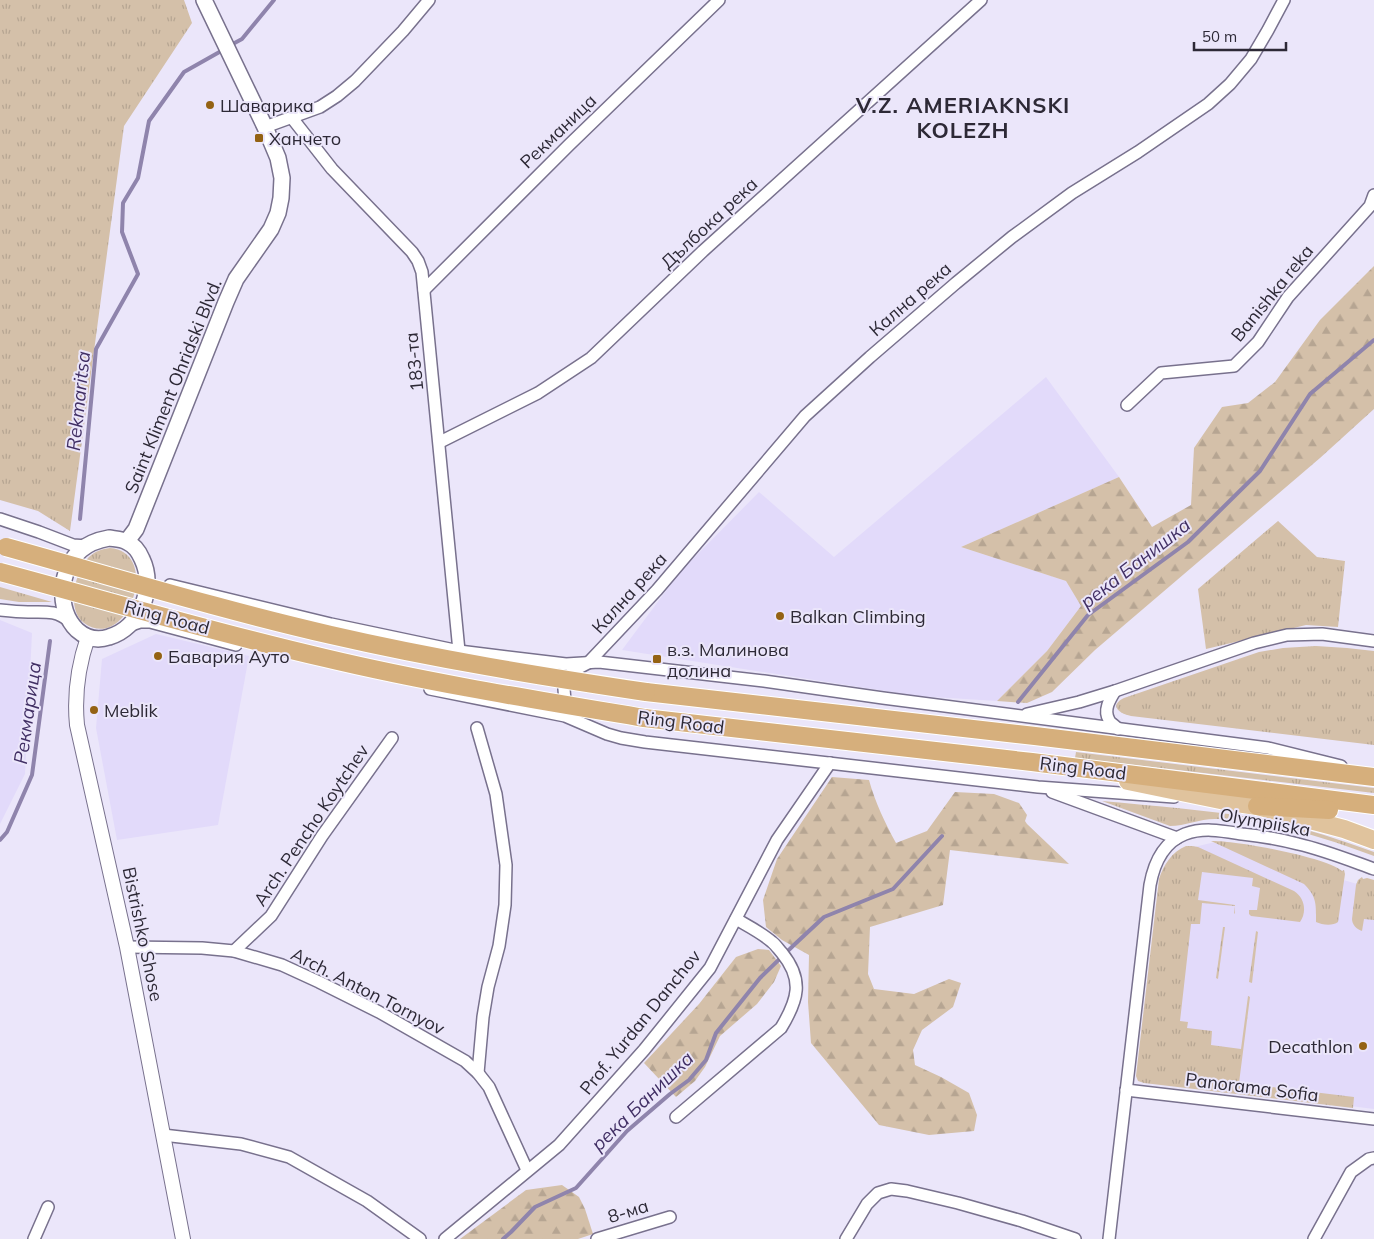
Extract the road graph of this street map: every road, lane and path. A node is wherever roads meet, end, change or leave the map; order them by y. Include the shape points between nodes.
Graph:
1 (429, 0) edge
2 (719, 0) edge
3 (981, 0) edge
4 (1284, 0) edge
5 (207, 6) edge
6 (292, 118) junction
7 (265, 127) junction
8 (1374, 195) edge
9 (424, 290) junction
10 (1127, 405) dead end
11 (440, 442) junction
12 (0, 519) edge
13 (127, 541) junction
14 (87, 546) junction
15 (3, 547) edge
16 (146, 571) junction
17 (0, 572) edge
18 (0, 610) edge
19 (70, 622) junction
20 (128, 626) junction
21 (88, 637) junction
22 (1374, 641) edge
23 (459, 651) junction
24 (588, 663) junction
25 (1115, 691) junction
26 (1023, 716) junction
27 (584, 724) junction
28 (477, 728) dead end
29 (1118, 729) junction
30 (392, 738) dead end
31 (830, 762) junction
32 (1032, 762) junction
33 (1374, 776) edge
34 (1038, 787) junction
35 (1230, 802) junction
36 (1374, 805) edge
37 (1257, 806) junction
38 (1374, 813) edge
39 (1177, 838) junction
40 (1374, 840) edge
41 (1374, 869) edge
42 (736, 919) junction
43 (127, 947) junction
44 (234, 951) junction
45 (478, 1073) junction
46 (1126, 1090) junction
47 (676, 1117) dead end
48 (1374, 1119) edge
49 (163, 1135) junction
50 (1374, 1158) edge
51 (527, 1170) junction
52 (48, 1207) dead end
53 (670, 1217) dead end
54 (34, 1239) edge
55 (183, 1239) edge
56 (420, 1239) edge
57 (445, 1239) edge
58 (597, 1239) edge
59 (846, 1239) edge
60 (1075, 1239) edge
61 (1109, 1239) edge
62 (1314, 1239) edge

1 - 6 street via 355,81 320,107
2 - 9 street, Рекманица
3 - 11 street, Дълбока река via 714,241 591,358 538,393
4 - 24 street, Кална река via 1251,59 1208,104 1072,193 1012,237 805,416 657,590
5 - 7 main road, Saint Kliment Ohridski Blvd.
6 - 7 street
6 - 9 street, 183-та via 332,168 412,252 422,272
7 - 13 main road, Saint Kliment Ohridski Blvd. via 278,158 282,178 278,212 271,229 236,279 136,529
8 - 10 street, Banishka reka via 1370,206 1288,297 1258,342 1234,366 1161,373
9 - 11 street, 183-та
11 - 23 street, 183-та
12 - 14 street via 73,545
13 - 14 main road via 109,538
13 - 16 main road via 140,554
14 - 19 main road via 76,556 64,583 64,609
15 - 33 highway, Ring Road, bridge via 331,635 511,671 646,692
16 - 20 main road via 145,598
16 - 23 street via 159,582
17 - 32 highway, Ring Road, bridge via 326,659 451,685 644,718
18 - 19 street via 52,612
19 - 21 main road
20 - 21 main road via 107,638
20 - 27 street via 150,622 339,670 531,708
21 - 43 street, Bistrishko Shose via 78,676 77,725
22 - 25 street via 1322,634 1287,635 1254,643
23 - 24 street via 566,664
24 - 26 street via 764,681
24 - 27 street, Кална река via 573,670 564,690 567,707
25 - 26 street
25 - 29 street via 1108,701 1107,710 1109,720
26 - 29 street
27 - 31 street via 621,738 645,742
28 - 45 street via 496,794 506,865 505,905 483,1017
29 - 33 street via 1268,748
30 - 44 street, Arch. Pencho Koytchev via 322,836 271,916
31 - 34 street
31 - 42 street, Prof. Yurdan Danchov via 777,840
32 - 35 main road
32 - 36 highway, Ring Road
34 - 35 street
34 - 39 street
35 - 37 main road
37 - 38 highway
37 - 40 main road
39 - 41 street, Olympiiska via 1204,830 1275,838
39 - 46 street via 1163,851 1152,876
42 - 47 street via 772,942 789,962 795,974 796,991 790,1012 781,1028
42 - 51 street, Prof. Yurdan Danchov via 710,968 644,1050 559,1145
43 - 44 street, Arch. Anton Tornyov
43 - 49 street, Bistrishko Shose
44 - 45 street, Arch. Anton Tornyov via 282,966 379,1012 465,1061
45 - 51 street, Arch. Anton Tornyov via 489,1087
46 - 48 street, Panorama Sofia
46 - 61 street
49 - 55 street, Bistrishko Shose
49 - 56 street via 241,1144 289,1157 367,1201
50 - 62 street via 1351,1172
51 - 57 street, Prof. Yurdan Danchov
52 - 54 street
53 - 58 street, 8-ма
59 - 60 street via 878,1192 892,1189 958,1203

